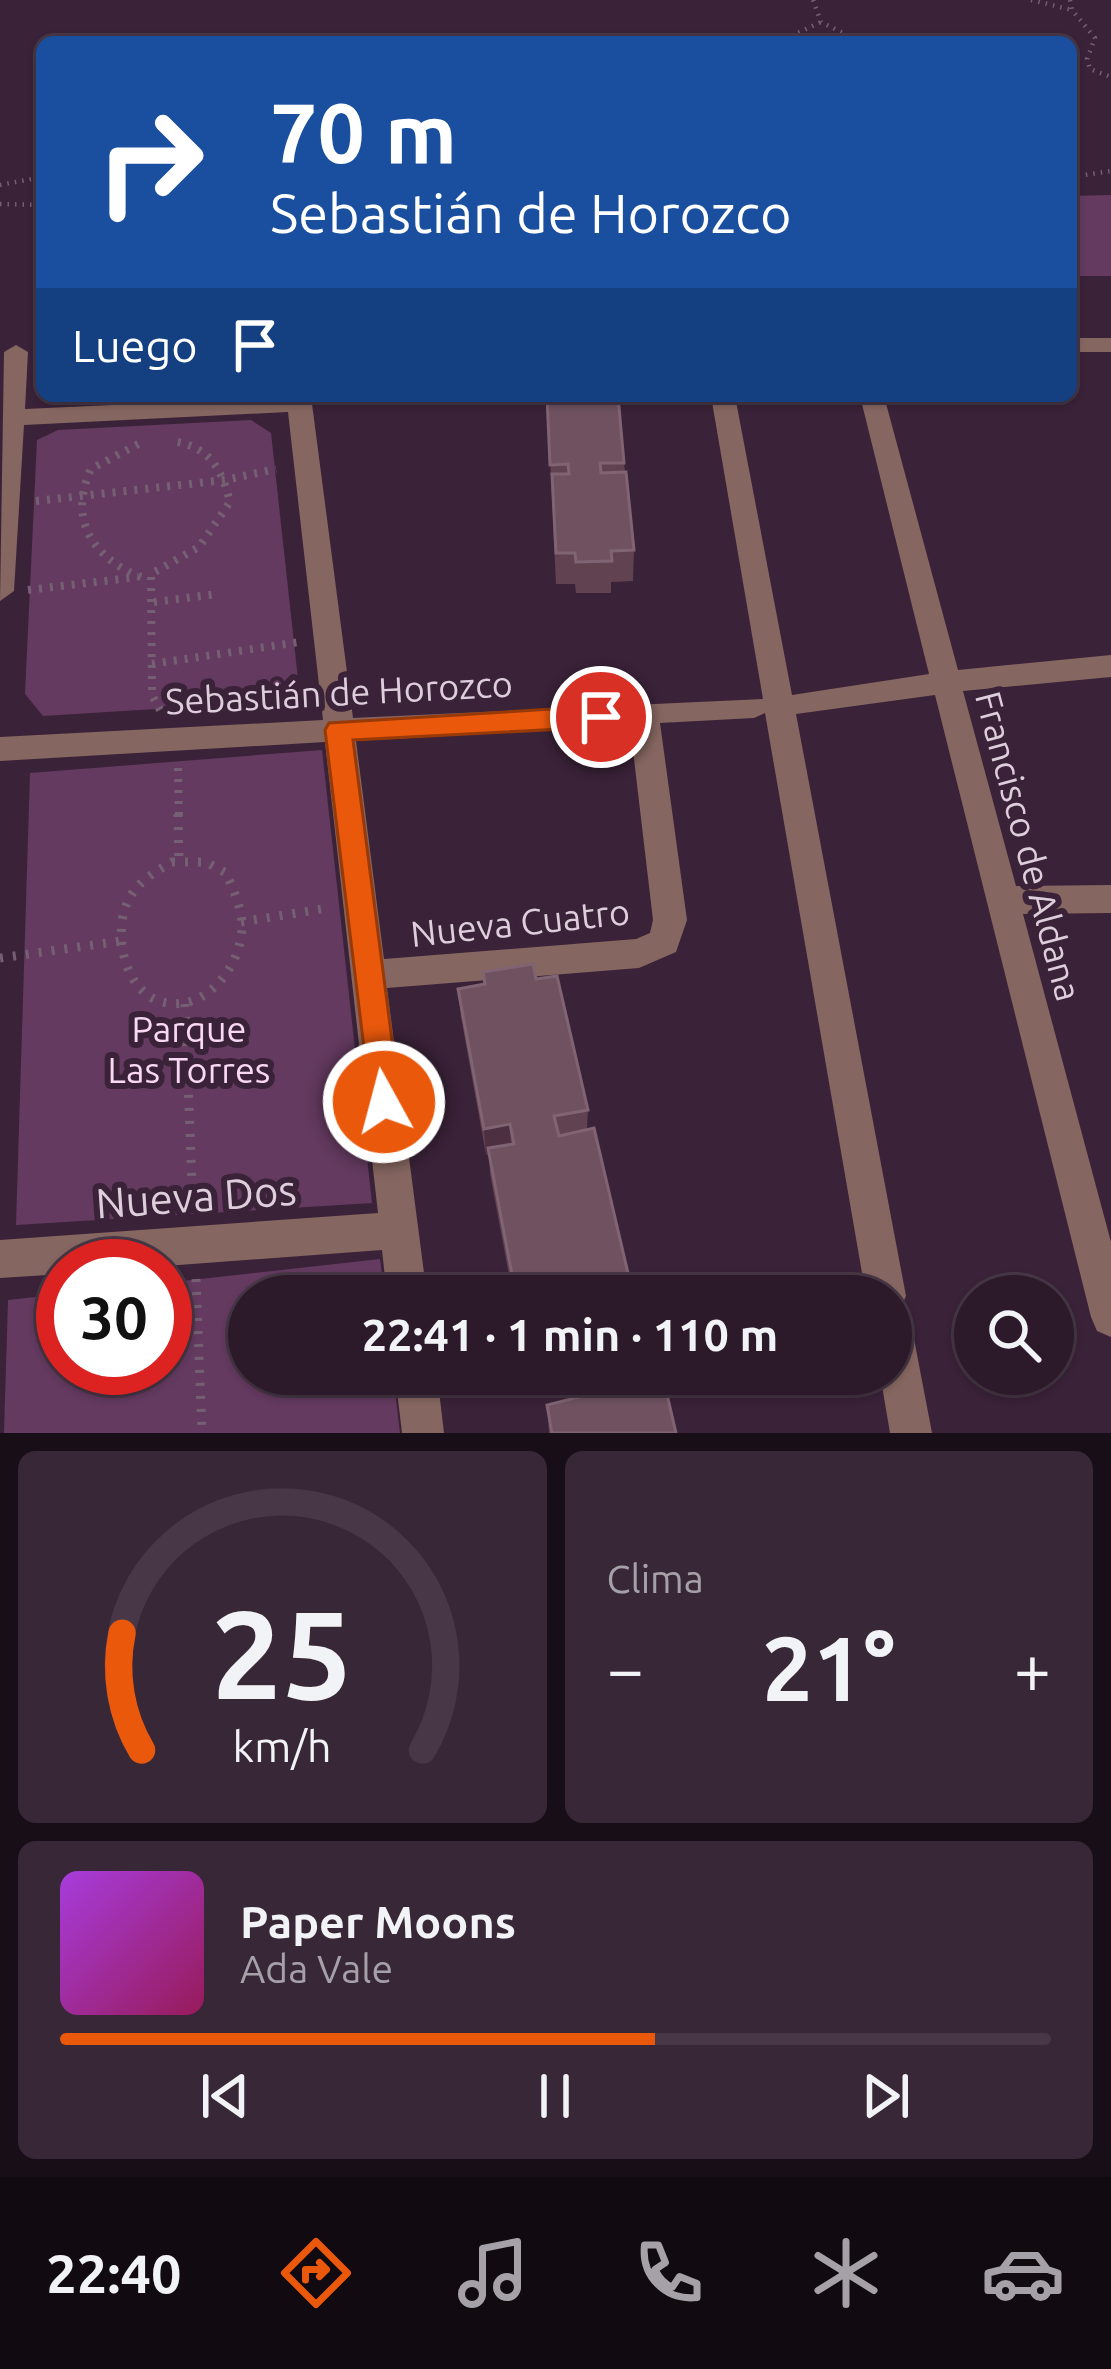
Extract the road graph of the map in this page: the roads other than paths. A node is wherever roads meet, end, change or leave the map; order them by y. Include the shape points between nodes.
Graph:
1 (1077, 345) edge
2 (1111, 345) edge
3 (16, 352) dead end
4 (271, 402) edge
5 (299, 402) edge
6 (724, 402) edge
7 (874, 402) edge
8 (6, 417) edge
9 (6, 578) edge
10 (1111, 666) edge
11 (946, 682) junction
12 (799, 704) dead end
13 (754, 706) dead end
14 (644, 715) junction
15 (338, 730) junction
16 (0, 749) edge
17 (1111, 899) edge
18 (1003, 900) junction
19 (369, 975) junction
20 (1095, 1187) edge
21 (399, 1230) junction
22 (0, 1258) edge
23 (404, 1275) edge
24 (882, 1275) edge
25 (1111, 1317) edge
26 (419, 1395) edge
27 (904, 1395) edge
28 (424, 1433) edge
29 (911, 1433) edge

1 - 2 street
3 - 8 street
4 - 8 street
5 - 15 street
6 - 24 street
7 - 11 street, Francisco de Aldana
8 - 9 street
10 - 11 street
11 - 12 street
11 - 18 street, Francisco de Aldana
13 - 14 street, Sebastián de Horozco
14 - 15 street, Sebastián de Horozco
14 - 19 street, Nueva Cuatro via 670,920 664,942 639,952
15 - 16 street, Sebastián de Horozco
15 - 19 street
17 - 18 street
18 - 20 street, Francisco de Aldana
19 - 21 street
20 - 25 street, Francisco de Aldana
21 - 22 street, Nueva Dos
21 - 23 street
26 - 28 street
27 - 29 street

